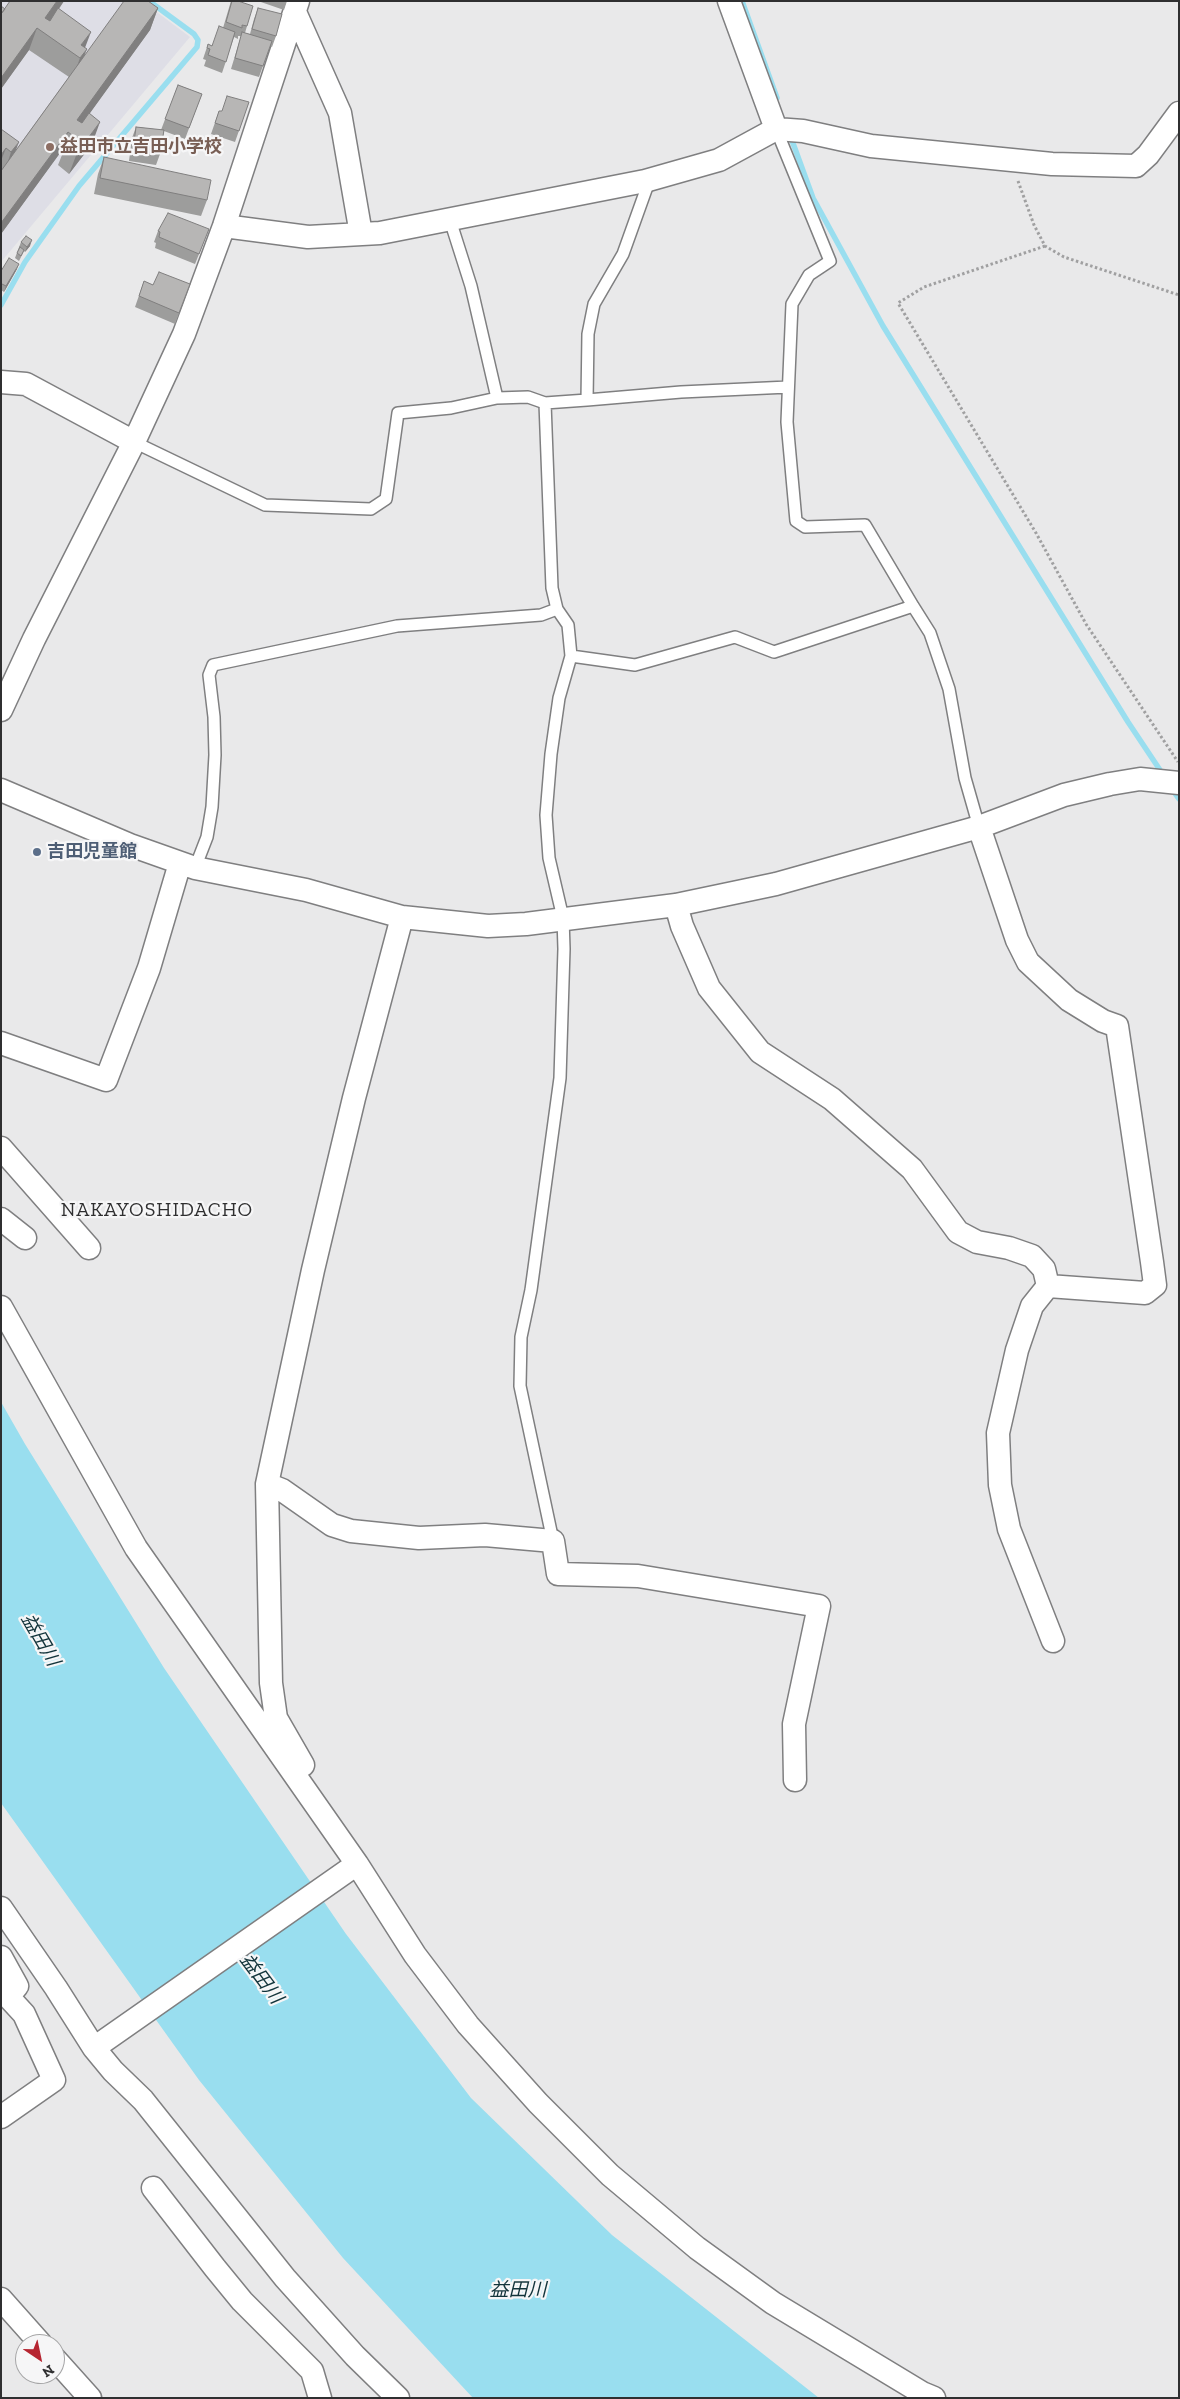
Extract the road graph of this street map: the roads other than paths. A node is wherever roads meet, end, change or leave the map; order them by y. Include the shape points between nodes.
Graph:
1 (730, 1) edge
2 (297, 7) edge
3 (1179, 113) edge
4 (776, 129) junction
5 (646, 181) junction
6 (450, 220) junction
7 (224, 226) junction
8 (361, 234) junction
9 (1, 382) edge
10 (788, 387) junction
11 (497, 398) junction
12 (587, 400) junction
13 (545, 403) junction
14 (134, 442) junction
15 (913, 606) junction
16 (557, 609) junction
17 (570, 656) junction
18 (1, 710) edge
19 (1179, 783) edge
20 (1, 790) edge
21 (979, 827) junction
22 (188, 865) junction
23 (676, 905) junction
24 (402, 917) junction
25 (563, 918) junction
26 (1, 1043) edge
27 (1, 1148) edge
28 (1, 1219) edge
29 (25, 1238) dead end
30 (89, 1248) dead end
31 (1048, 1286) junction
32 (1, 1307) edge
33 (267, 1484) junction
34 (554, 1541) junction
35 (1053, 1642) dead end
36 (795, 1780) dead end
37 (326, 1822) junction
38 (350, 1869) junction
39 (1, 1908) edge
40 (1, 1957) edge
41 (5, 1993) edge
42 (94, 2048) junction
43 (1, 2117) edge
44 (153, 2188) dead end
45 (1, 2299) edge
46 (32, 2334) edge
47 (354, 2356) junction
48 (65, 2370) edge
49 (90, 2398) edge
50 (320, 2398) edge
51 (375, 2398) edge
52 (398, 2398) edge
53 (934, 2398) edge

1 - 4 street
2 - 7 street
2 - 8 street via 340,113
3 - 4 street via 1136,166 1052,164 871,146 803,131
4 - 5 street via 719,160
4 - 10 lane via 830,261 810,275 792,304
5 - 6 street
5 - 12 lane via 623,254 594,304 588,334
6 - 8 street
6 - 11 lane via 471,286
7 - 8 street via 308,237
7 - 14 street via 184,334
9 - 14 street via 26,384
10 - 12 lane
10 - 15 lane via 787,422 796,520 805,527 865,525
11 - 13 lane via 528,397
11 - 14 lane via 451,408 398,413 386,499 371,509 266,505
12 - 13 lane
13 - 16 lane via 552,588
14 - 18 street
15 - 17 lane via 774,652 735,637 635,665
15 - 21 lane via 930,634 950,688 965,778
16 - 17 lane via 568,625
16 - 22 lane via 541,616 396,626 213,665 209,675 215,755 212,807 207,837
17 - 25 lane via 559,698 546,814 549,858
19 - 21 street via 1140,779 1110,784 1064,795
20 - 22 street via 130,845
21 - 23 street via 776,884
21 - 31 street via 1017,940 1028,962 1069,1000 1117,1026 1155,1285 1145,1293
22 - 24 street via 306,890
22 - 26 street via 106,1080
23 - 25 street
23 - 31 street via 709,988 760,1052 832,1099 912,1169 958,1232 977,1242 1032,1256 1044,1269
24 - 25 street via 488,926
24 - 33 street via 313,1270
25 - 34 lane via 560,1078 521,1337 520,1386
27 - 30 street
28 - 29 street
31 - 35 street via 1032,1306 1017,1350 998,1433 1000,1485 1009,1529
32 - 37 street via 136,1548
33 - 34 street via 282,1490 332,1525 351,1531 419,1538 485,1535
33 - 37 street via 272,1683 276,1718 324,1802
34 - 36 street via 558,1574 638,1576 819,1606 794,1724
37 - 38 street
38 - 42 street
38 - 53 street via 468,2025 538,2103 610,2175 697,2248 773,2303
39 - 42 street
40 - 41 street via 17,1986
41 - 43 street via 24,2014 54,2080
42 - 47 street via 143,2100 284,2278
44 - 50 street via 242,2301 312,2371
45 - 46 street
47 - 51 street via 351,2364
47 - 52 street
48 - 49 street

